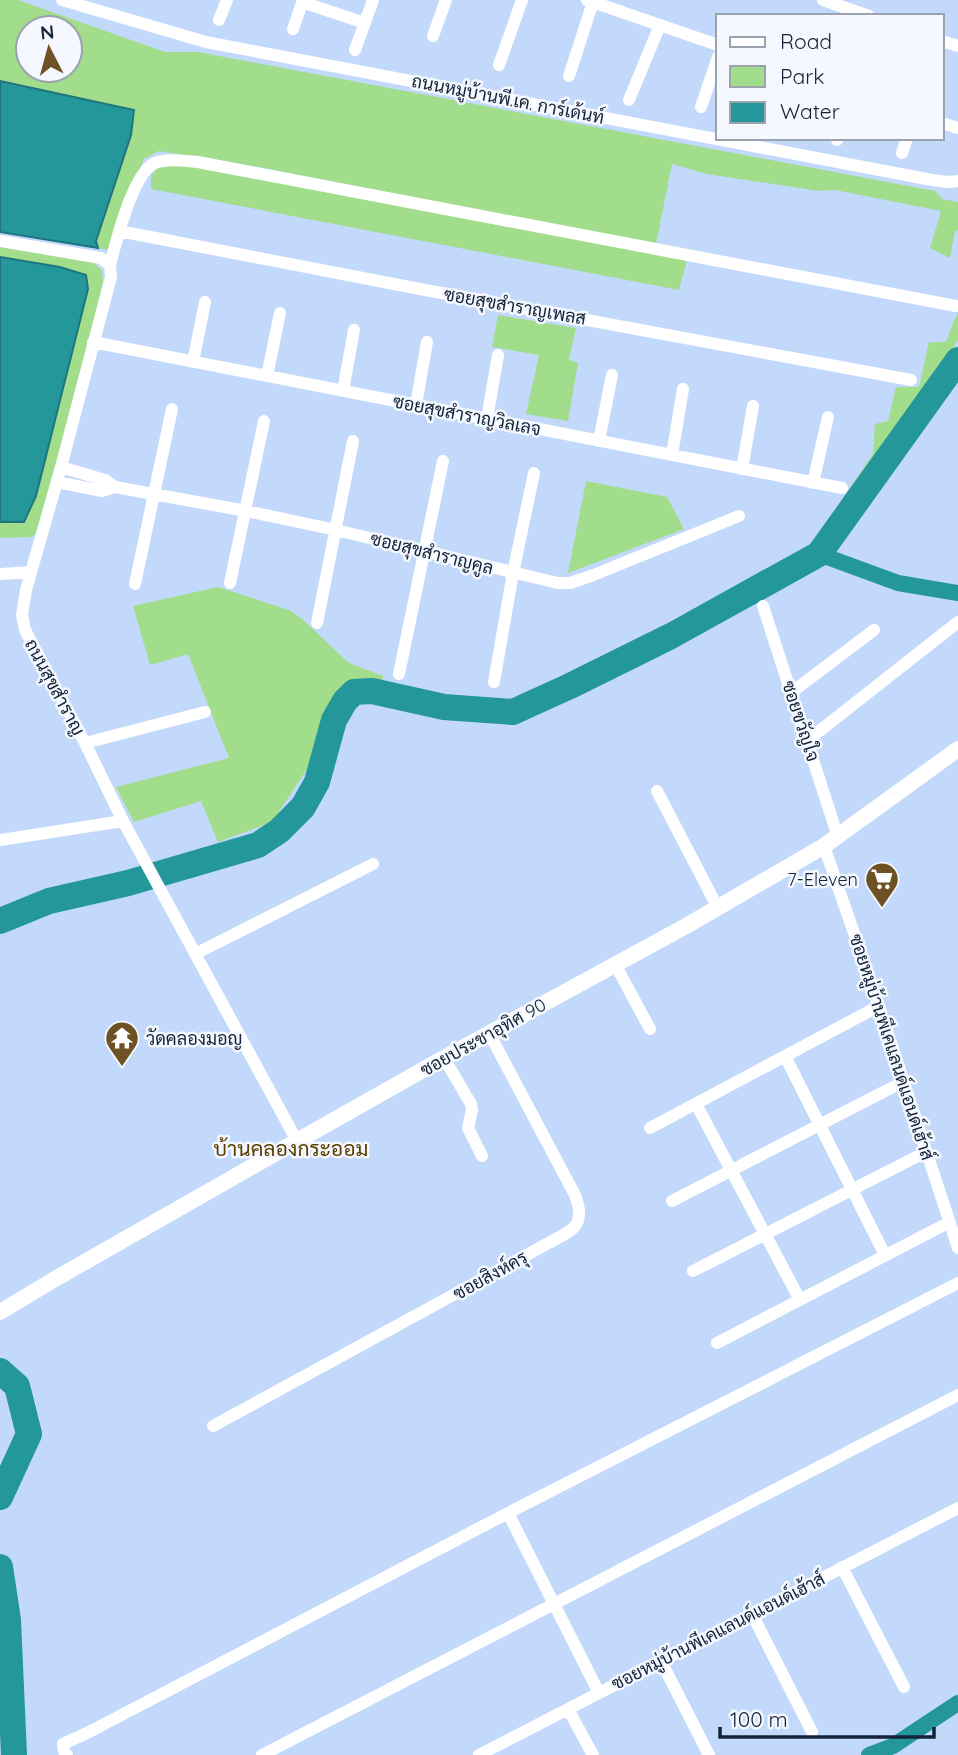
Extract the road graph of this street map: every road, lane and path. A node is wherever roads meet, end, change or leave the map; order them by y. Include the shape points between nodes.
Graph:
1 (62, 0) edge
2 (227, 0) edge
3 (373, 0) edge
4 (446, 0) edge
5 (522, 0) edge
6 (823, 0) edge
7 (300, 1) edge
8 (590, 1) edge
9 (863, 14) edge
10 (219, 20) dead end
11 (365, 23) junction
12 (660, 25) junction
13 (293, 29) dead end
14 (433, 36) dead end
15 (716, 44) edge
16 (355, 50) dead end
17 (716, 63) edge
18 (499, 65) dead end
19 (569, 76) dead end
20 (629, 100) dead end
21 (701, 107) dead end
22 (716, 139) edge
23 (722, 140) edge
24 (906, 140) edge
25 (902, 153) dead end
26 (958, 181) edge
27 (119, 231) junction
28 (0, 241) edge
29 (110, 265) junction
30 (205, 302) dead end
31 (956, 306) dead end
32 (279, 313) dead end
33 (354, 330) dead end
34 (93, 342) junction
35 (427, 342) dead end
36 (498, 355) dead end
37 (193, 362) junction
38 (612, 375) dead end
39 (267, 376) junction
40 (911, 380) dead end
41 (683, 389) dead end
42 (343, 391) junction
43 (416, 405) junction
44 (753, 406) dead end
45 (172, 409) dead end
46 (828, 417) dead end
47 (487, 419) junction
48 (264, 422) dead end
49 (353, 441) dead end
50 (599, 441) junction
51 (672, 455) junction
52 (443, 461) dead end
53 (61, 467) junction
54 (741, 468) junction
55 (534, 473) dead end
56 (57, 482) junction
57 (813, 483) junction
58 (115, 487) junction
59 (842, 488) dead end
60 (154, 493) junction
61 (246, 511) junction
62 (738, 516) dead end
63 (336, 530) junction
64 (424, 550) junction
65 (31, 572) junction
66 (513, 573) junction
67 (0, 574) edge
68 (230, 583) dead end
69 (135, 584) dead end
70 (764, 606) dead end
71 (958, 622) edge
72 (317, 623) dead end
73 (874, 630) dead end
74 (399, 674) dead end
75 (494, 682) dead end
76 (792, 692) junction
77 (205, 712) dead end
78 (808, 740) junction
79 (85, 743) junction
80 (958, 749) edge
81 (657, 791) dead end
82 (122, 821) junction
83 (838, 836) junction
84 (0, 840) edge
85 (824, 846) junction
86 (373, 864) dead end
87 (718, 908) junction
88 (195, 954) junction
89 (615, 964) junction
90 (879, 1006) junction
91 (650, 1029) dead end
92 (489, 1033) junction
93 (785, 1056) junction
94 (444, 1058) junction
95 (894, 1087) dead end
96 (696, 1104) junction
97 (820, 1125) junction
98 (650, 1128) dead end
99 (297, 1141) junction
100 (482, 1156) dead end
101 (918, 1156) dead end
102 (732, 1170) junction
103 (852, 1189) junction
104 (672, 1201) dead end
105 (942, 1226) dead end
106 (766, 1234) junction
107 (958, 1248) edge
108 (885, 1255) junction
109 (693, 1271) dead end
110 (958, 1283) edge
111 (800, 1300) junction
112 (0, 1312) edge
113 (717, 1343) dead end
114 (958, 1395) edge
115 (214, 1426) dead end
116 (958, 1508) edge
117 (508, 1513) junction
118 (842, 1567) junction
119 (553, 1604) junction
120 (752, 1614) junction
121 (661, 1661) junction
122 (904, 1687) dead end
123 (599, 1693) junction
124 (568, 1709) junction
125 (812, 1732) dead end
126 (67, 1755) edge
127 (262, 1755) edge
128 (479, 1755) edge
129 (593, 1755) edge
130 (709, 1755) edge

1 - 22 street, ถนนหมู่บ้านพี.เค. การ์เด้นท์ via 206,42
2 - 10 street
3 - 11 street
4 - 14 street
5 - 18 street
6 - 9 street
7 - 11 street
7 - 13 street
8 - 12 street
8 - 19 street
11 - 16 street
12 - 15 street
12 - 20 street
17 - 21 street
23 - 26 street, ถนนหมู่บ้านพี.เค. การ์เด้นท์
24 - 25 street
27 - 29 street, ถนนสุขสำราญ
27 - 31 street, ถนนสุขสำราญ via 136,186 152,164 198,162
27 - 40 street, ซอยสุขสำราญเพลส
28 - 29 street via 101,258
29 - 34 street, ถนนสุขสำราญ
30 - 37 street
32 - 39 street
33 - 42 street
34 - 37 street, ซอยสุขสำราญวิลเลจ
34 - 53 street, ถนนสุขสำราญ
35 - 43 street
36 - 47 street
37 - 39 street, ซอยสุขสำราญวิลเลจ
38 - 50 street
39 - 42 street, ซอยสุขสำราญวิลเลจ
41 - 51 street
42 - 43 street, ซอยสุขสำราญวิลเลจ
43 - 47 street, ซอยสุขสำราญวิลเลจ
44 - 54 street
45 - 60 street
46 - 57 street
47 - 50 street, ซอยสุขสำราญวิลเลจ
48 - 61 street
49 - 63 street
50 - 51 street, ซอยสุขสำราญวิลเลจ
51 - 54 street, ซอยสุขสำราญวิลเลจ
52 - 64 street
53 - 56 street, ถนนสุขสำราญ
53 - 58 street, ซอยสุขสำราญคูล
54 - 57 street, ซอยสุขสำราญวิลเลจ
55 - 66 street
56 - 58 street, ซอยสุขสำราญคูล via 102,491
56 - 65 street, ถนนสุขสำราญ
57 - 59 street, ซอยสุขสำราญวิลเลจ
58 - 60 street, ซอยสุขสำราญคูล
60 - 61 street, ซอยสุขสำราญคูล
60 - 69 street
61 - 63 street, ซอยสุขสำราญคูล
61 - 68 street
62 - 66 street, ซอยสุขสำราญคูล via 570,583
63 - 64 street, ซอยสุขสำราญคูล
63 - 72 street
64 - 66 street, ซอยสุขสำราญคูล
64 - 74 street
65 - 67 street
65 - 79 street, ถนนสุขสำราญ via 23,602 25,630
66 - 75 street
70 - 76 street, ซอยขวัญใจ
71 - 78 street
73 - 76 street
76 - 78 street, ซอยขวัญใจ
77 - 79 street
78 - 83 street, ซอยขวัญใจ
79 - 82 street, ถนนสุขสำราญ
80 - 83 street, ซอยประชาอุทิศ 90
81 - 87 street
82 - 84 street
82 - 88 street, ถนนสุขสำราญ
83 - 85 street, ซอยประชาอุทิศ 90
85 - 87 street, ซอยประชาอุทิศ 90
85 - 90 street, ซอยหมู่บ้านพีเคแลนด์แอนด์เฮ้าส์
86 - 88 street
87 - 89 street, ซอยประชาอุทิศ 90
88 - 99 street, ถนนสุขสำราญ
89 - 91 street
89 - 92 street, ซอยประชาอุทิศ 90
90 - 93 street
90 - 107 street, ซอยหมู่บ้านพีเคแลนด์แอนด์เฮ้าส์
92 - 94 street, ซอยประชาอุทิศ 90
92 - 115 street, ซอยสิงห์ครุ via 575,1195 581,1216 578,1223
93 - 96 street
93 - 97 street
94 - 99 street, ซอยประชาอุทิศ 90
94 - 100 street via 471,1104 468,1128
95 - 97 street
96 - 98 street
96 - 102 street
97 - 102 street
97 - 103 street
99 - 112 street, ซอยประชาอุทิศ 90
101 - 103 street
102 - 104 street
102 - 106 street
103 - 106 street
103 - 108 street
105 - 108 street
106 - 109 street
106 - 111 street
108 - 111 street
110 - 117 street
111 - 113 street
114 - 119 street
116 - 118 street, ซอยหมู่บ้านพีเคแลนด์แอนด์เฮ้าส์
117 - 119 street
117 - 126 street via 68,1741 63,1744
118 - 120 street, ซอยหมู่บ้านพีเคแลนด์แอนด์เฮ้าส์
118 - 122 street
119 - 123 street
119 - 127 street
120 - 121 street, ซอยหมู่บ้านพีเคแลนด์แอนด์เฮ้าส์
120 - 125 street
121 - 123 street, ซอยหมู่บ้านพีเคแลนด์แอนด์เฮ้าส์
121 - 130 street
123 - 124 street, ซอยหมู่บ้านพีเคแลนด์แอนด์เฮ้าส์
124 - 128 street, ซอยหมู่บ้านพีเคแลนด์แอนด์เฮ้าส์
124 - 129 street

